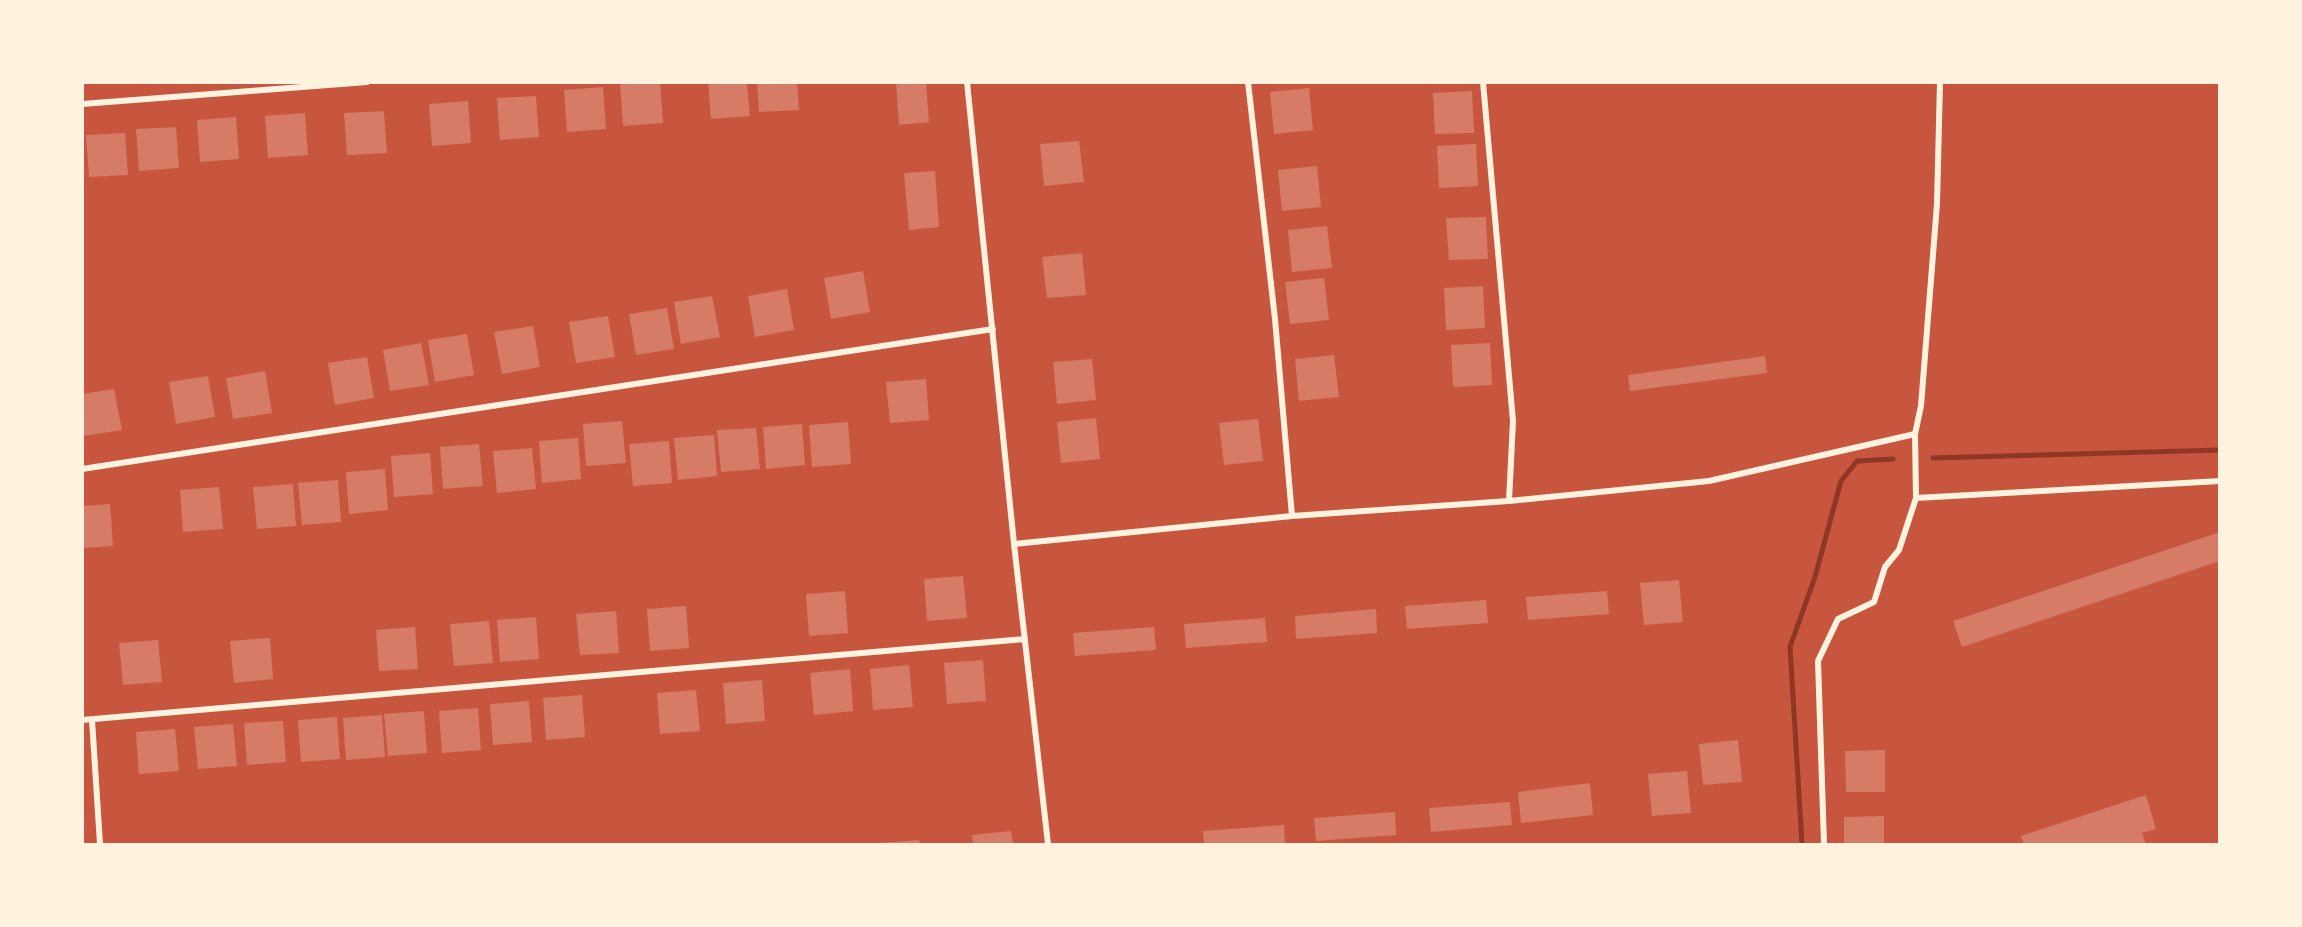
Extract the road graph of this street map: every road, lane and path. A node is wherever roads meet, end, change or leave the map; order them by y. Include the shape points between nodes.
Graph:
1 (367, 82) edge
2 (967, 82) edge
3 (1248, 82) edge
4 (1482, 82) edge
5 (1941, 82) edge
6 (82, 104) edge
7 (993, 329) junction
8 (1915, 434) junction
9 (82, 469) edge
10 (2220, 481) edge
11 (1916, 498) junction
12 (1509, 501) junction
13 (1292, 516) junction
14 (1014, 544) junction
15 (1024, 639) junction
16 (82, 720) edge
17 (92, 720) junction
18 (100, 844) edge
19 (1048, 844) edge
20 (1824, 844) edge

1 - 6 street
2 - 7 street
3 - 13 street
4 - 12 street via 1513,422
5 - 8 street via 1937,204 1921,406
7 - 9 street
7 - 14 street
8 - 11 street
8 - 12 street via 1709,481
10 - 11 street
11 - 20 street via 1899,550 1885,567 1874,602 1838,619 1818,661
12 - 13 street
13 - 14 street
14 - 15 street
15 - 17 street
15 - 19 street
16 - 17 street
17 - 18 street

